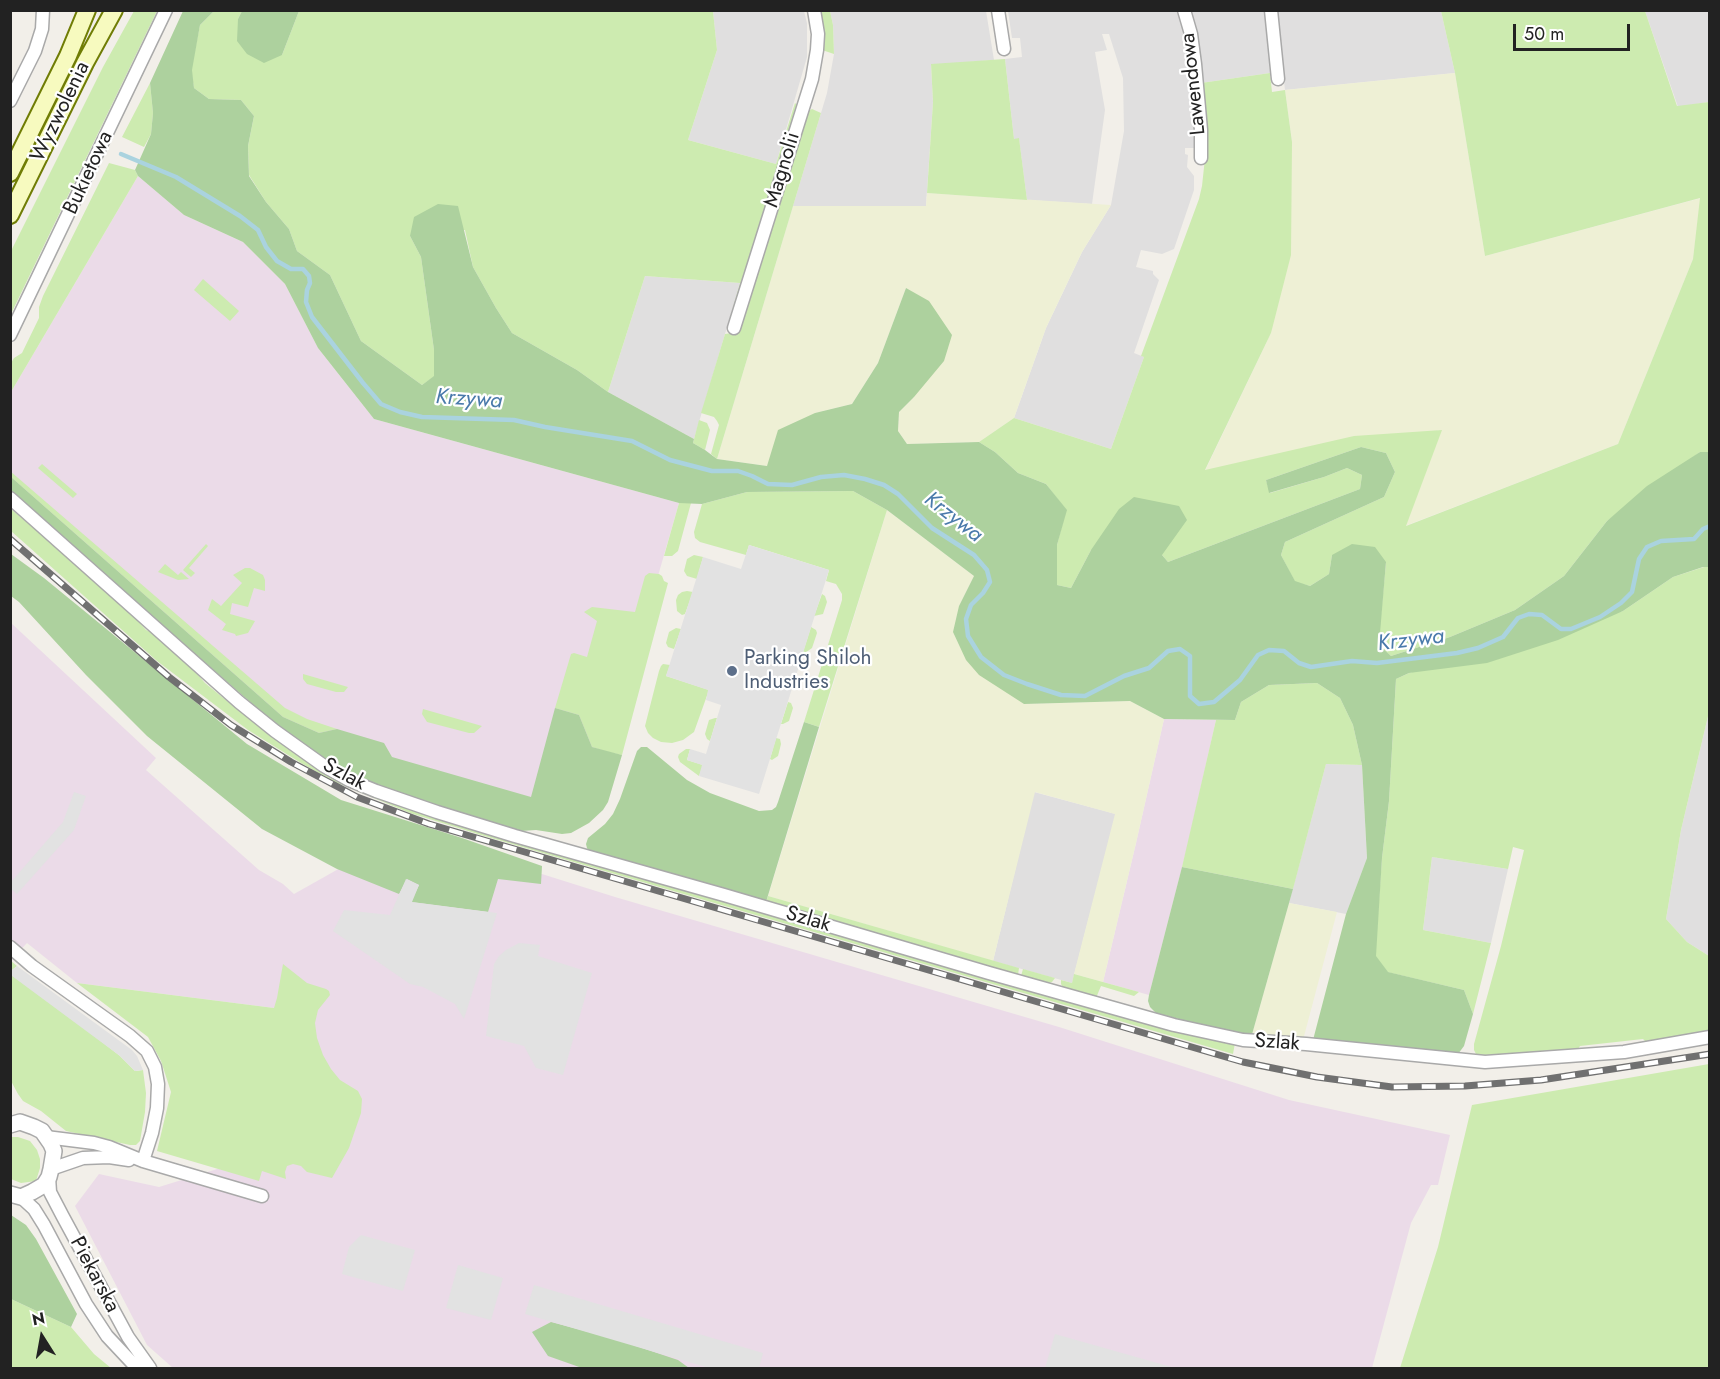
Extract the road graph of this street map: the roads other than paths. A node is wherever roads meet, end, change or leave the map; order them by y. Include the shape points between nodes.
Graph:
1 (43, 10) edge
2 (87, 10) edge
3 (114, 10) edge
4 (166, 10) edge
5 (814, 10) edge
6 (998, 10) edge
7 (1185, 10) edge
8 (1271, 10) edge
9 (1004, 49) dead end
10 (1278, 78) dead end
11 (10, 101) edge
12 (1201, 158) dead end
13 (10, 173) edge
14 (10, 214) edge
15 (734, 328) dead end
16 (10, 335) edge
17 (10, 498) edge
18 (10, 947) edge
19 (1710, 1037) edge
20 (14, 1120) edge
21 (46, 1137) junction
22 (143, 1161) junction
23 (50, 1173) junction
24 (16, 1196) edge
25 (262, 1196) dead end
26 (137, 1368) edge
27 (150, 1368) edge

1 - 11 street via 35,51
2 - 13 main road, Wyzwolenia
3 - 14 main road, Wyzwolenia
4 - 16 street, Bukietowa
5 - 15 street, Magnolii via 818,34 812,79
6 - 9 street
7 - 12 street, Lawendowa via 1195,64
8 - 10 street
17 - 19 street, Szlak via 275,731 349,780 437,812 1174,1025 1243,1040 1485,1062 1624,1052
18 - 22 street via 147,1051 158,1084 157,1108
20 - 21 street via 34,1126
21 - 22 street via 94,1143
21 - 23 street via 54,1151
22 - 23 street via 83,1158
22 - 25 street
23 - 24 street via 44,1185
23 - 27 street, Piekarska via 50,1192 128,1337
24 - 26 street, Piekarska via 34,1209 86,1304 107,1336

